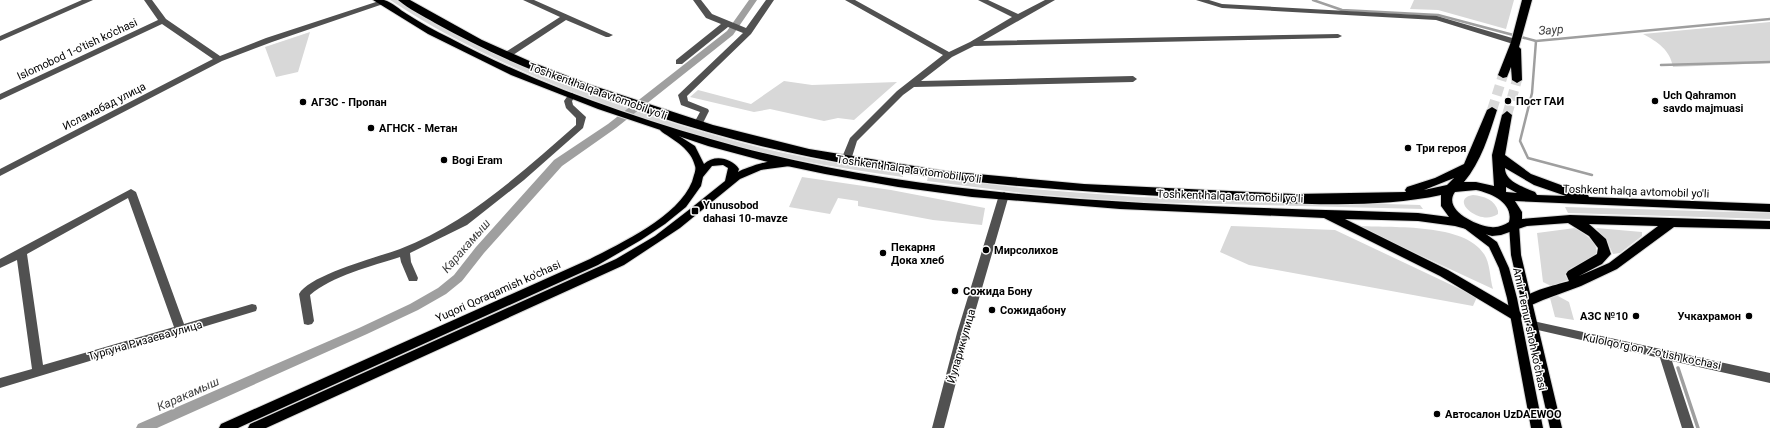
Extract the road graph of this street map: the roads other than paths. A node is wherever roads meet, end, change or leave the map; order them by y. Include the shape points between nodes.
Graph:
1 (89, 0) edge
2 (148, 0) edge
3 (403, 0) edge
4 (527, 0) edge
5 (697, 0) edge
6 (770, 0) edge
7 (849, 0) edge
8 (982, 0) edge
9 (1051, 0) edge
10 (1200, 0) edge
11 (1528, 0) edge
12 (380, 1) edge
13 (565, 17) junction
14 (1018, 17) junction
15 (163, 21) junction
16 (726, 24) junction
17 (748, 32) junction
18 (609, 35) dead end
19 (1338, 36) dead end
20 (0, 39) edge
21 (1516, 42) junction
22 (973, 44) junction
23 (506, 55) junction
24 (949, 55) junction
25 (218, 60) junction
26 (679, 62) dead end
27 (1503, 75) tunnel mouth
28 (1133, 78) dead end
29 (1517, 80) tunnel mouth
30 (912, 84) junction
31 (572, 96) junction
32 (0, 97) edge
33 (1492, 110) tunnel mouth
34 (1507, 115) tunnel mouth
35 (698, 125) junction
36 (663, 129) junction
37 (1498, 155) junction
38 (846, 160) junction
39 (792, 163) junction
40 (1468, 166) junction
41 (916, 170) junction
42 (1498, 172) junction
43 (0, 173) edge
44 (702, 174) junction
45 (729, 182) junction
46 (912, 184) junction
47 (1453, 188) junction
48 (1004, 195) junction
49 (1501, 196) junction
50 (1376, 198) junction
51 (1552, 200) junction
52 (1595, 202) junction
53 (1770, 208) edge
54 (1324, 213) junction
55 (1570, 219) junction
56 (1672, 222) junction
57 (1468, 225) junction
58 (1514, 225) junction
59 (1770, 225) edge
60 (405, 251) junction
61 (21, 252) junction
62 (0, 264) edge
63 (413, 278) dead end
64 (1576, 283) junction
65 (1527, 302) junction
66 (252, 308) dead end
67 (1515, 316) junction
68 (308, 321) dead end
69 (1533, 325) junction
70 (181, 330) junction
71 (1664, 354) junction
72 (38, 371) junction
73 (1770, 378) edge
74 (0, 384) edge
75 (225, 428) edge
76 (254, 428) edge
77 (938, 428) edge
78 (1537, 428) edge
79 (1556, 428) edge
80 (1688, 428) edge

1 - 20 street
2 - 15 street
3 - 23 highway, Toshkent halqa avtomobil yo'li via 447,26
4 - 13 street
5 - 16 street via 709,16
6 - 17 street
7 - 24 street
8 - 14 street
9 - 14 street
10 - 21 street via 1229,6 1437,18
11 - 21 highway
12 - 25 street, Исламабад улица
12 - 31 highway, Toshkent halqa avtomobil yo'li via 414,24 465,50 520,76
13 - 18 street
13 - 23 street
14 - 22 street
15 - 25 street
15 - 32 street, Islomobod 1-o'tish ko'chasi
16 - 17 street
16 - 26 street
17 - 35 street via 682,95 684,103 705,111
19 - 22 street
21 - 27 highway
21 - 29 highway
22 - 24 street
23 - 35 highway, Toshkent halqa avtomobil yo'li via 553,75
24 - 30 street
25 - 43 street, Исламабад улица
28 - 30 street
30 - 38 street via 853,140
31 - 36 highway, Toshkent halqa avtomobil yo'li
31 - 60 street via 568,101 569,106 581,117 580,126 521,178 463,222
33 - 40 highway
34 - 37 highway
35 - 38 highway, Toshkent halqa avtomobil yo'li
36 - 39 highway, Toshkent halqa avtomobil yo'li
36 - 44 main road via 694,148 701,162
37 - 42 highway
37 - 52 highway via 1520,174
38 - 41 highway, Toshkent halqa avtomobil yo'li
39 - 45 main road via 754,168
39 - 46 highway, Toshkent halqa avtomobil yo'li
40 - 47 highway
40 - 50 highway via 1428,185
41 - 46 highway
41 - 50 highway, Toshkent halqa avtomobil yo'li via 1107,190
42 - 49 highway
42 - 51 highway via 1505,182 1514,187
44 - 45 main road via 709,164 724,162 734,169
44 - 75 main road, Yuqori Qoraqamish ko'chasi via 695,190 677,208 634,240 600,259
45 - 76 main road via 672,228 620,262
46 - 48 highway, Toshkent halqa avtomobil yo'li
47 - 49 highway, Toshkent halqa avtomobil yo'li via 1460,185 1475,186 1492,190
47 - 50 highway, Toshkent halqa avtomobil yo'li via 1416,196
47 - 57 highway, Toshkent halqa avtomobil yo'li via 1447,192 1446,205 1458,219
48 - 54 highway, Toshkent halqa avtomobil yo'li via 1109,204
48 - 77 street, Йуларик улица
49 - 51 highway, Toshkent halqa avtomobil yo'li
49 - 58 highway, Toshkent halqa avtomobil yo'li via 1514,208 1517,220
51 - 52 highway, Toshkent halqa avtomobil yo'li
52 - 53 highway, Toshkent halqa avtomobil yo'li
54 - 57 highway, Toshkent halqa avtomobil yo'li via 1418,216
54 - 67 highway via 1444,273
55 - 56 highway, Toshkent halqa avtomobil yo'li
55 - 58 highway, Toshkent halqa avtomobil yo'li via 1541,220
55 - 64 highway via 1595,234 1606,249 1603,257 1572,274
56 - 59 highway, Toshkent halqa avtomobil yo'li
56 - 64 highway via 1613,266
57 - 58 highway, Toshkent halqa avtomobil yo'li via 1492,232 1509,229
57 - 67 main road, Amir Temur shoh ko'chasi via 1487,239 1497,252 1507,278
58 - 65 main road, Amir Temur shoh ko'chasi via 1516,255
60 - 63 street via 406,262
60 - 68 street via 309,288 304,294
61 - 62 street
61 - 70 street via 131,192
61 - 72 street
64 - 65 highway
65 - 69 main road, Amir Temur shoh ko'chasi
66 - 70 street, Тургуна Ризаева улица
67 - 78 main road, Amir Temur shoh ko'chasi
69 - 71 street, Kulolqo'rg'on 7-o'tish ko'chasi
69 - 79 main road, Amir Temur shoh ko'chasi
70 - 72 street, Тургуна Ризаева улица
71 - 73 street, Kulolqo'rg'on 7-o'tish ko'chasi
71 - 80 street
72 - 74 street, Тургуна Ризаева улица

